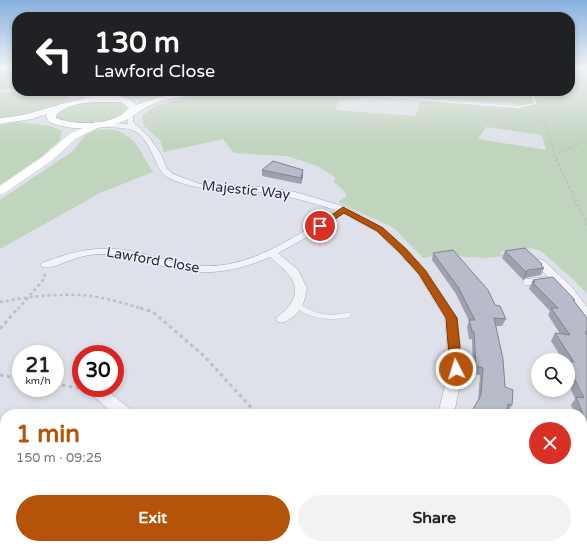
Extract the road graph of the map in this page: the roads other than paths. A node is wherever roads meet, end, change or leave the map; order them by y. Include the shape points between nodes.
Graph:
1 (76, 96) edge
2 (94, 96) edge
3 (182, 96) edge
4 (533, 96) edge
5 (390, 97) dead end
6 (109, 99) junction
7 (164, 99) junction
8 (119, 100) junction
9 (61, 107) junction
10 (132, 113) junction
11 (2, 121) edge
12 (58, 123) junction
13 (99, 124) junction
14 (136, 129) junction
15 (69, 138) junction
16 (0, 191) edge
17 (343, 209) junction
18 (271, 253) junction
19 (539, 262) edge
20 (46, 265) road end
21 (557, 278) junction
22 (529, 282) dead end
23 (297, 305) junction
24 (348, 315) dead end
25 (587, 315) edge
26 (282, 319) dead end
27 (104, 397) edge
28 (119, 409) edge
29 (447, 409) edge

1 - 9 main road
2 - 6 main road
3 - 7 main road
4 - 5 lane via 536,103 518,107
6 - 8 main road
6 - 9 main road via 85,100
7 - 8 main road
7 - 10 main road via 144,104
8 - 10 main road via 132,104
9 - 11 main road
9 - 12 main road via 50,116
10 - 13 main road via 118,120
10 - 14 street, Majestic Way via 129,121
11 - 12 main road
12 - 13 main road via 70,126
12 - 15 main road via 69,131
13 - 14 street via 124,125
13 - 15 main road via 81,130
14 - 17 street, Majestic Way via 146,138 170,176 204,187 263,190 296,195
15 - 16 main road via 48,158
17 - 18 street, Lawford Close via 320,226
17 - 29 street, Majestic Way via 380,230 403,251 422,272 451,318 456,369
18 - 20 street, Lawford Close via 248,263 220,269 192,270 113,251 88,251
18 - 23 street via 294,272 301,288
19 - 21 street
21 - 22 street
21 - 25 street
23 - 24 lane via 308,314 327,318
23 - 26 street
27 - 28 street

